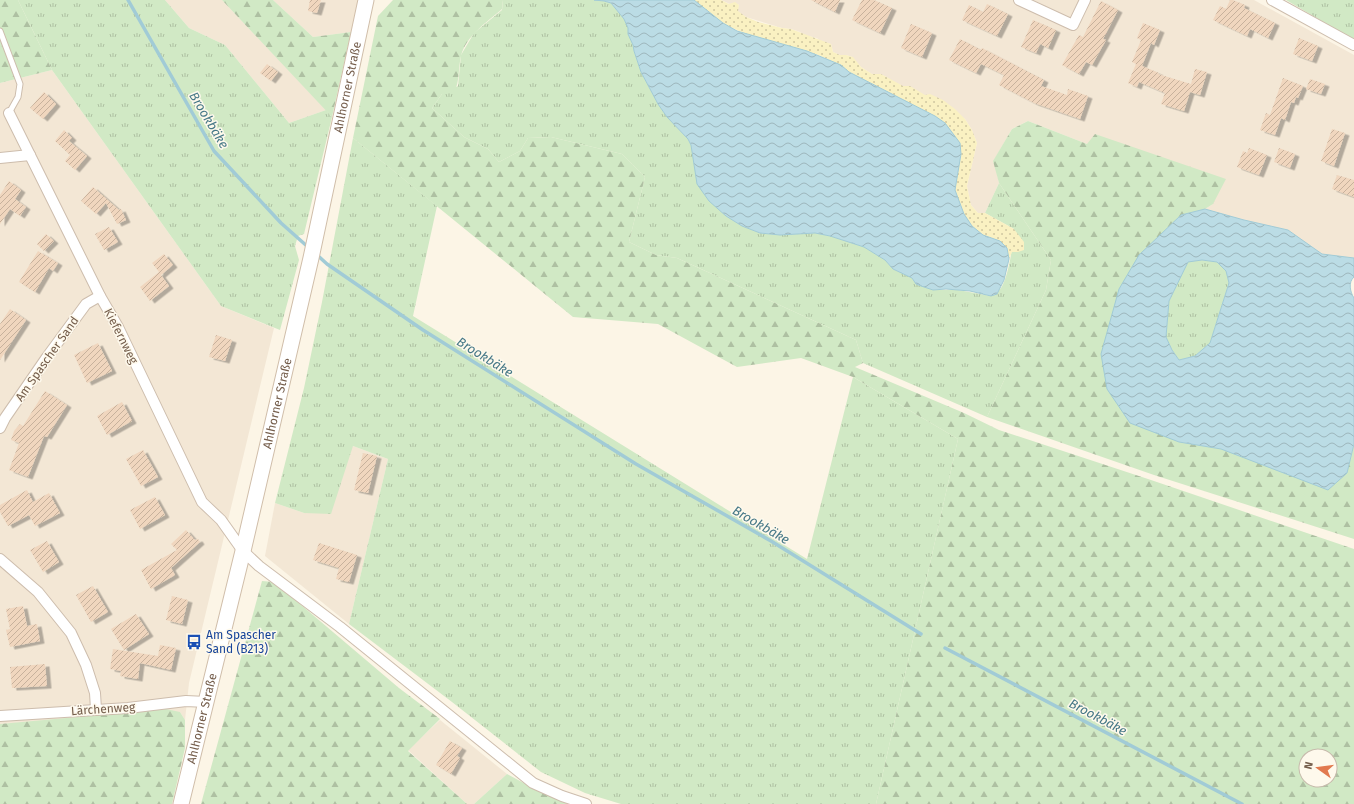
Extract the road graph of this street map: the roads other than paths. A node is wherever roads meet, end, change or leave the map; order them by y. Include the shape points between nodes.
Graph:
1 (366, 0) edge
2 (1019, 0) edge
3 (1085, 0) edge
4 (1272, 0) edge
5 (0, 31) edge
6 (1354, 45) edge
7 (9, 113) joint
8 (30, 155) junction
9 (0, 158) edge
10 (100, 296) junction
11 (0, 428) edge
12 (243, 551) junction
13 (0, 559) edge
14 (206, 702) junction
15 (96, 709) junction
16 (0, 716) edge
17 (181, 804) edge
18 (586, 804) edge

1 - 12 street, Ahlhorner Straße via 311,258
2 - 3 street via 1073,26
4 - 6 street
5 - 7 lane via 20,84 18,97
7 - 8 street, Kiefernweg
8 - 9 street
8 - 10 street, Kiefernweg
10 - 11 street, Am Spascher Sand via 86,304
10 - 12 street, Kiefernweg via 118,327 202,502 221,520
12 - 14 street, Ahlhorner Straße
12 - 18 street, Kiefernweg via 533,782
13 - 15 street via 38,592 70,633 86,665 95,694
14 - 15 street, Lärchenweg via 186,701
14 - 17 street, Ahlhorner Straße
15 - 16 street, Lärchenweg

